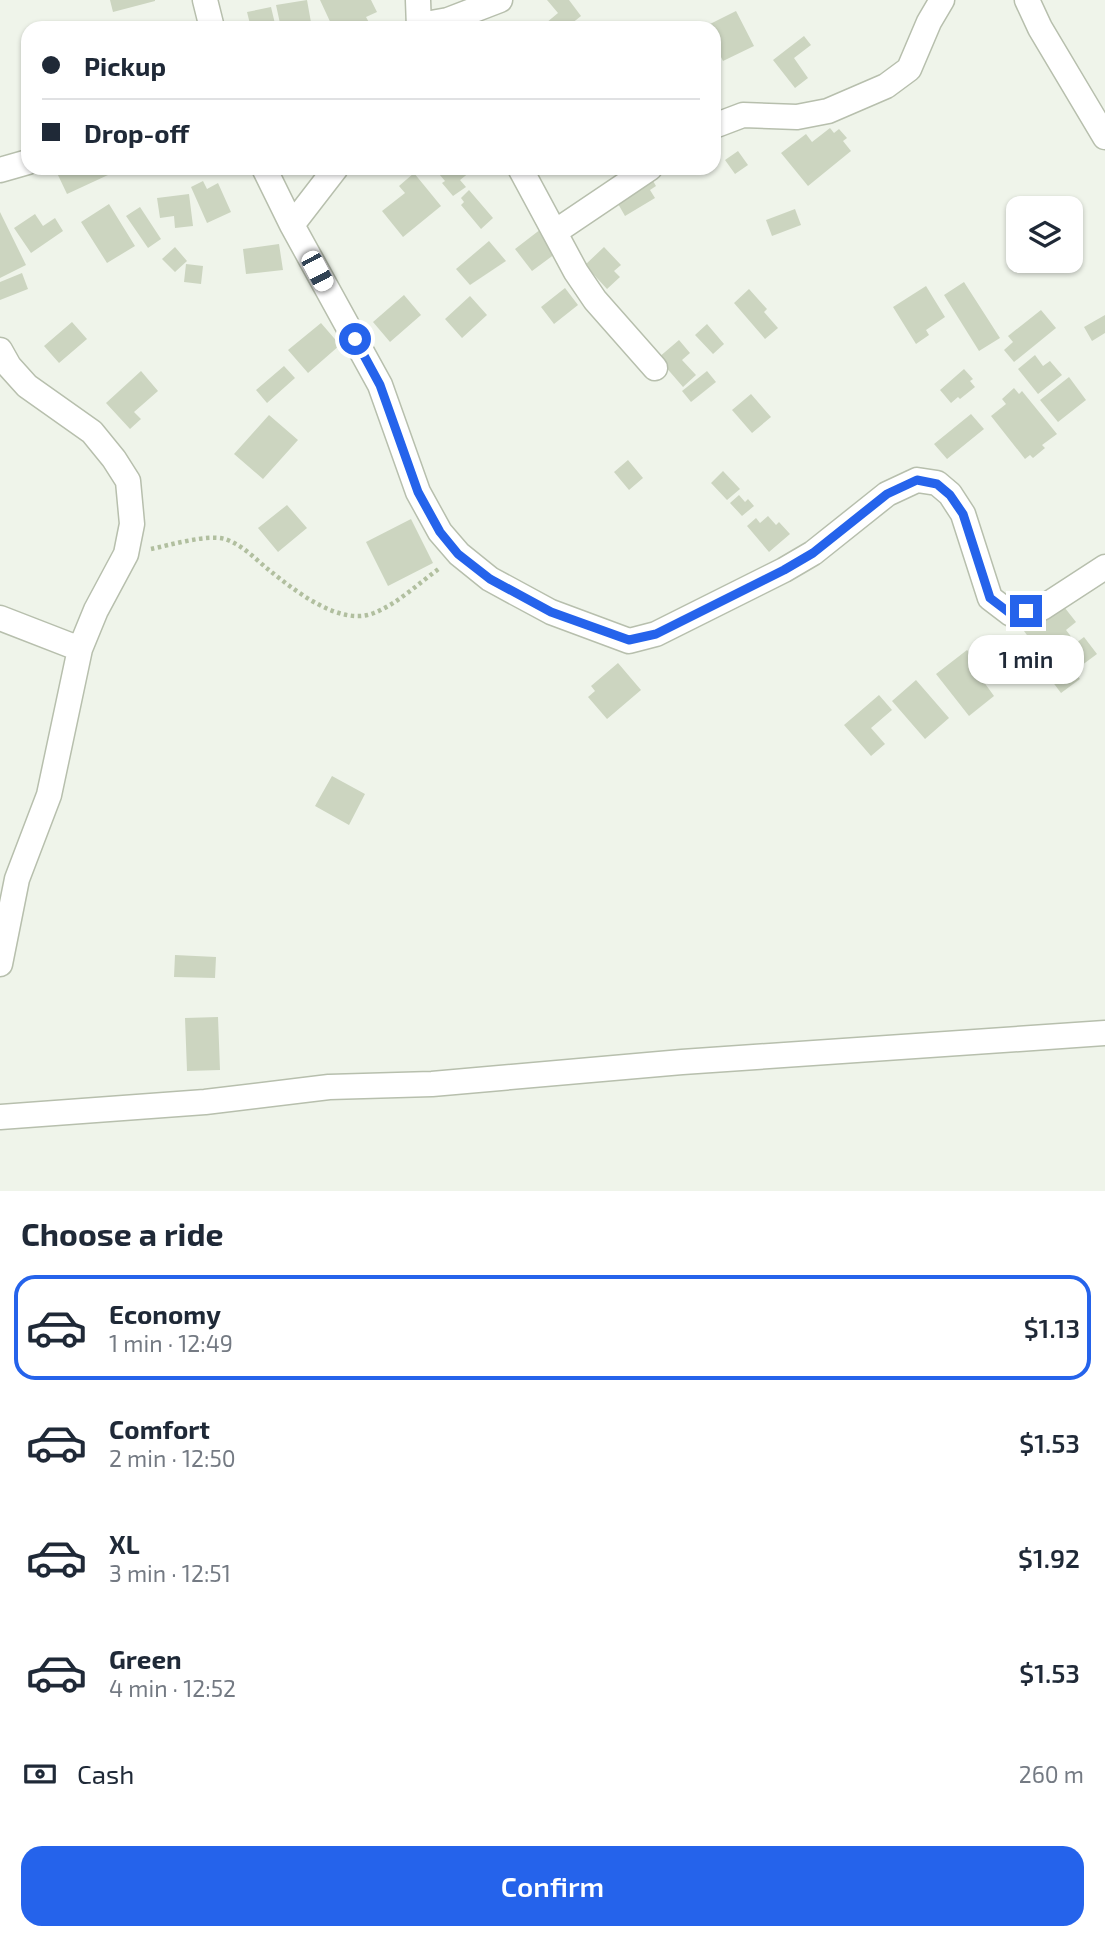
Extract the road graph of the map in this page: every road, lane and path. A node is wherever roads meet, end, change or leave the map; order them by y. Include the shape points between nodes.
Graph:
1 (205, 0) edge
2 (418, 0) edge
3 (500, 0) edge
4 (942, 0) edge
5 (1027, 0) edge
6 (210, 21) edge
7 (424, 21) edge
8 (444, 21) edge
9 (721, 123) edge
10 (1105, 137) edge
11 (21, 164) edge
12 (0, 170) edge
13 (267, 175) edge
14 (331, 175) edge
15 (524, 175) edge
16 (640, 175) edge
17 (292, 225) junction
18 (555, 232) junction
19 (0, 350) edge
20 (655, 368) dead end
21 (126, 554) junction
22 (458, 554) junction
23 (1105, 567) edge
24 (0, 618) edge
25 (79, 649) junction
26 (0, 964) edge
27 (1105, 1033) edge
28 (0, 1118) edge

1 - 6 street
2 - 7 street
3 - 8 street
4 - 9 street via 909,69 886,86 828,111 797,117 743,115
5 - 10 street
11 - 12 street
13 - 17 street
14 - 17 street
15 - 18 street
16 - 18 street
17 - 22 street via 380,385 418,492
18 - 20 street via 595,300
19 - 21 street via 27,386 92,432 128,481 132,524
21 - 22 path via 224,538 323,607 362,616 394,601
21 - 25 street
22 - 23 street via 490,579 551,612 629,640 656,634 784,570 813,553 887,494 917,480 937,484 950,495 963,514 990,598 1011,614 1042,608
24 - 25 street
25 - 26 street via 49,795 18,879
27 - 28 street via 432,1084 329,1087

